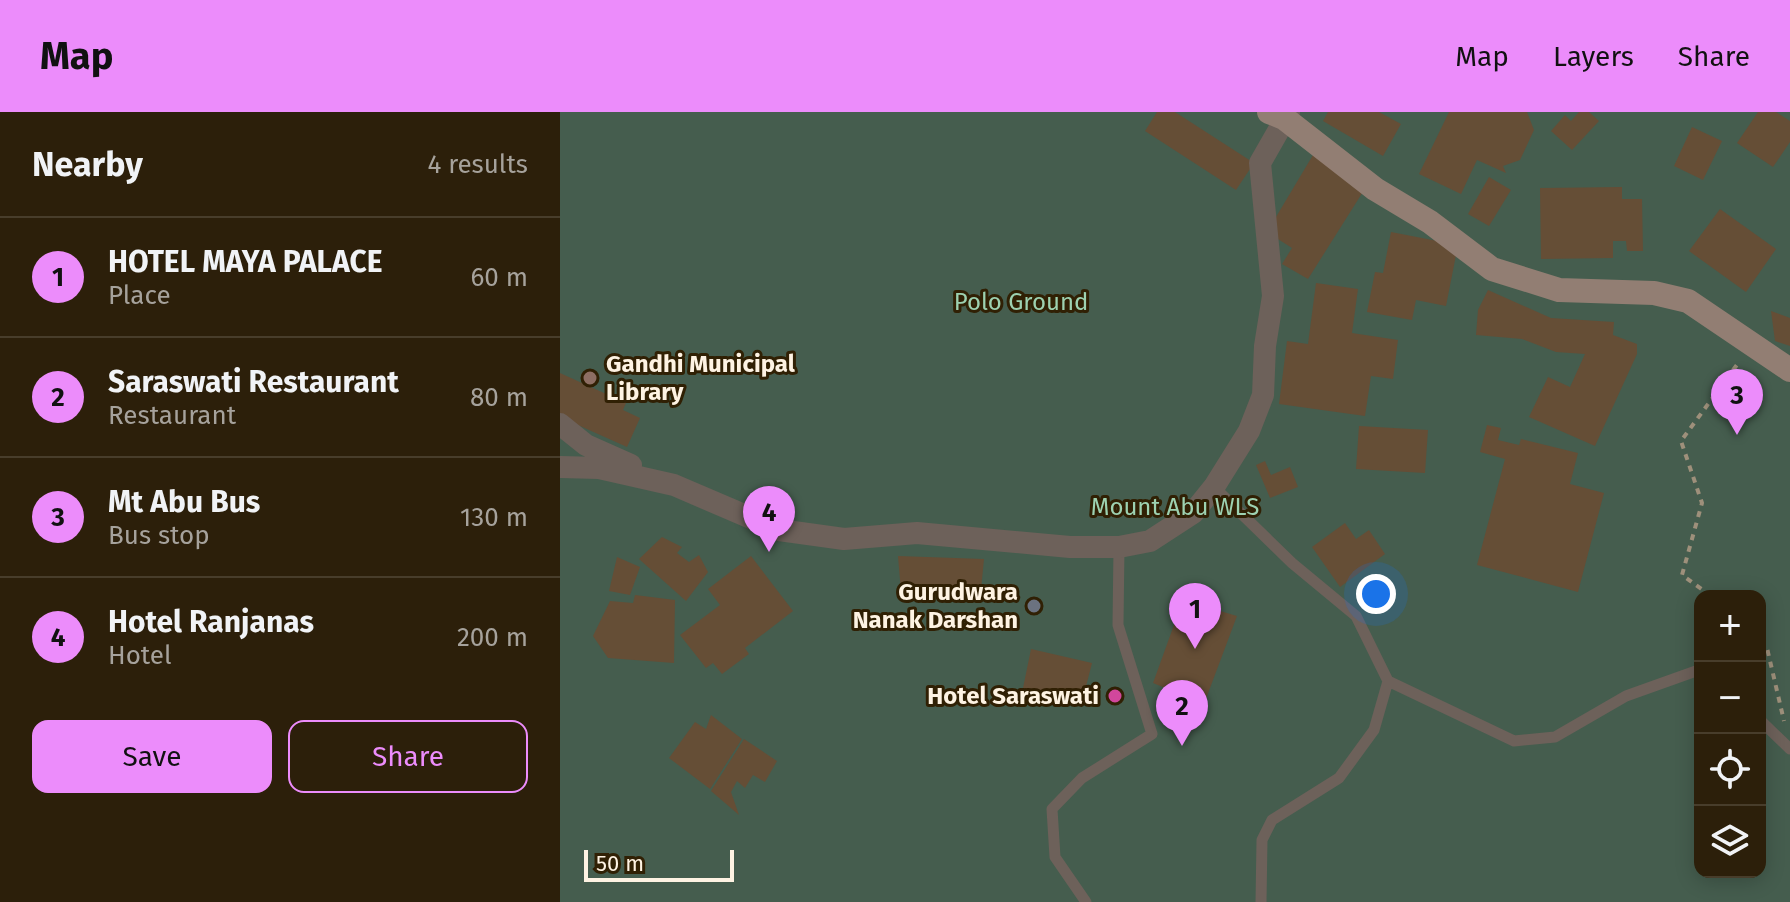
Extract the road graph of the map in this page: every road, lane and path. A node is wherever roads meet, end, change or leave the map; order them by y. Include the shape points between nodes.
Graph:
1 (1281, 114) edge
2 (1751, 345) junction
3 (1790, 370) edge
4 (560, 424) edge
5 (560, 467) edge
6 (1214, 487) junction
7 (679, 488) junction
8 (1119, 547) junction
9 (1703, 590) edge
10 (1766, 647) edge
11 (1694, 672) edge
12 (1388, 681) junction
13 (1766, 726) edge
14 (1787, 731) dead end
15 (1790, 749) edge
16 (1086, 902) edge
17 (1261, 902) edge

1 - 2 main road via 1375,189 1492,269 1559,290 1654,293 1688,301
1 - 6 street via 1260,163 1273,296 1263,395 1249,431
2 - 3 main road
2 - 9 path via 1681,441 1702,503 1682,575
4 - 7 street via 586,445
5 - 7 street via 599,468
6 - 8 street via 1172,529 1150,541
6 - 12 lane via 1356,616
7 - 8 street via 779,530 844,539 917,533
8 - 16 lane via 1118,625 1152,734 1082,778 1052,809 1055,857
10 - 14 path
11 - 12 lane via 1626,696 1555,737 1514,741
12 - 17 lane via 1374,730 1339,778 1272,820 1262,840
13 - 15 lane

